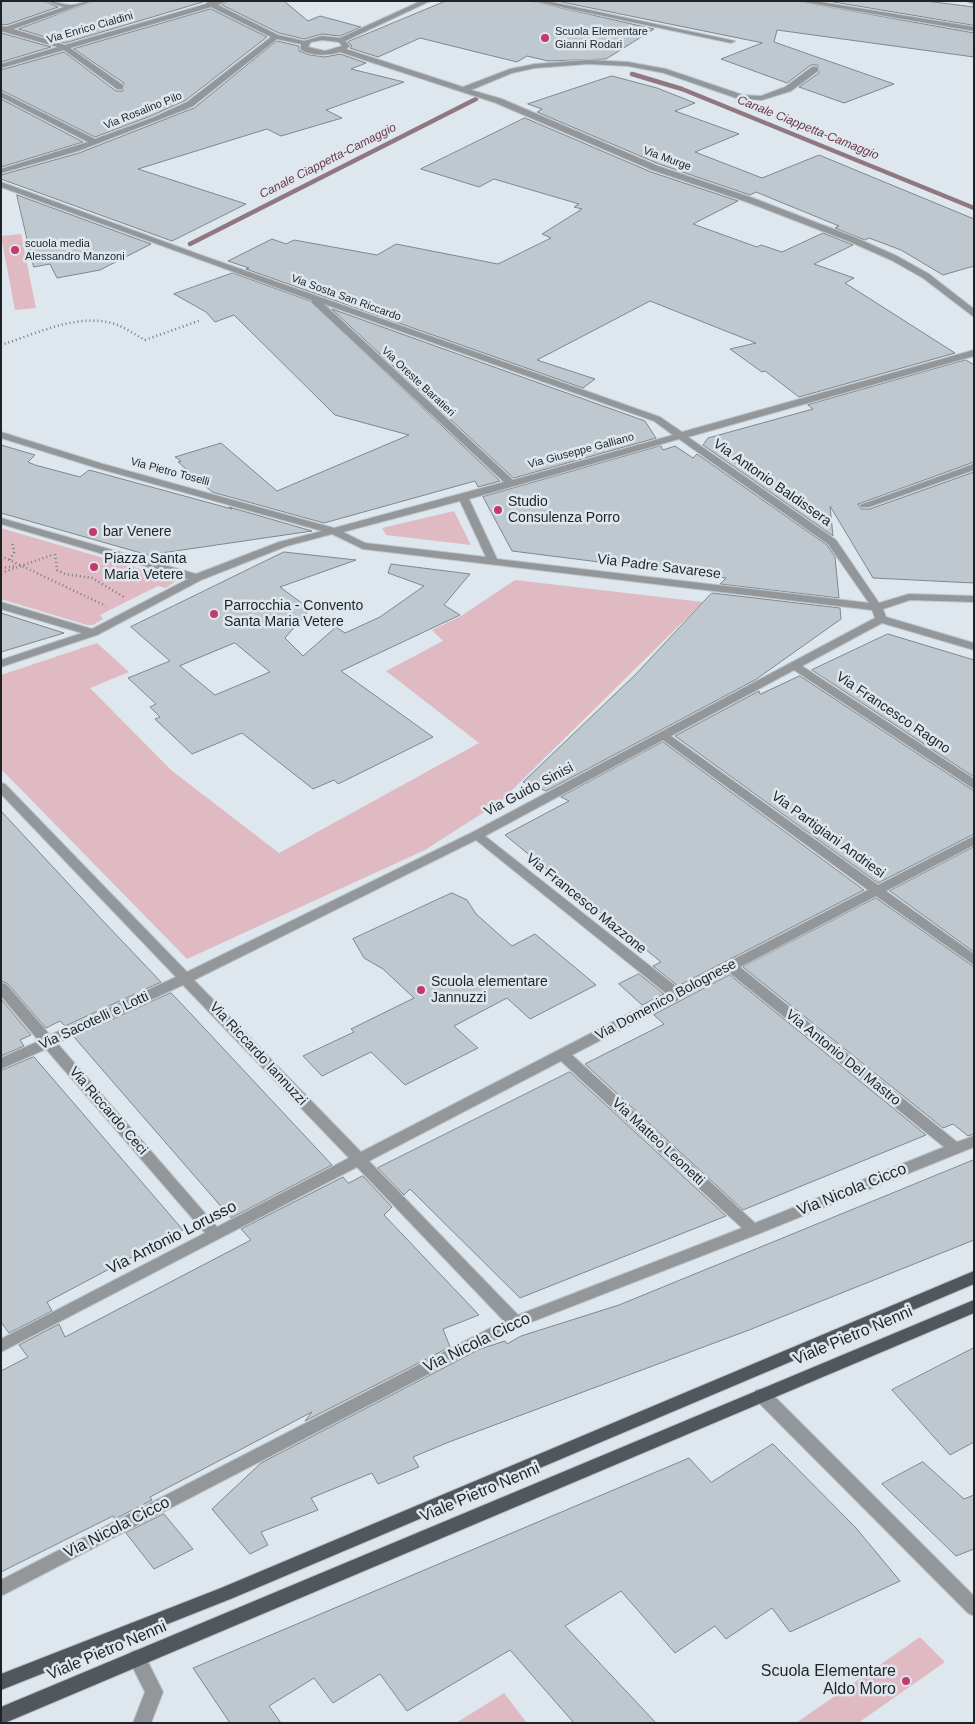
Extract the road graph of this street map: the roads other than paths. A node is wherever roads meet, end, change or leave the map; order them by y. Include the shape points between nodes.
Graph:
1 (48, 1) edge
2 (89, 1) edge
3 (203, 1) edge
4 (224, 1) edge
5 (427, 1) edge
6 (536, 1) edge
7 (801, 1) edge
8 (970, 1) edge
9 (810, 2) edge
10 (974, 2) edge
11 (214, 3) edge
12 (71, 7) junction
13 (3, 29) edge
14 (974, 29) edge
15 (276, 37) junction
16 (342, 40) junction
17 (731, 41) dead end
18 (305, 43) junction
19 (64, 47) junction
20 (340, 50) junction
21 (1, 66) edge
22 (815, 69) dead end
23 (120, 87) dead end
24 (466, 91) junction
25 (1, 94) edge
26 (95, 142) junction
27 (1, 171) edge
28 (1, 184) edge
29 (310, 297) junction
30 (974, 314) edge
31 (974, 353) edge
32 (1, 435) edge
33 (680, 436) junction
34 (974, 467) edge
35 (511, 483) junction
36 (463, 497) junction
37 (865, 505) dead end
38 (1, 521) edge
39 (334, 531) junction
40 (494, 563) junction
41 (197, 578) junction
42 (974, 599) edge
43 (1, 605) edge
44 (877, 607) junction
45 (881, 620) junction
46 (93, 633) junction
47 (974, 647) edge
48 (1, 664) edge
49 (795, 666) junction
50 (664, 736) junction
51 (974, 785) edge
52 (1, 787) edge
53 (477, 836) junction
54 (974, 840) edge
55 (879, 890) junction
56 (974, 961) edge
57 (731, 967) junction
58 (186, 978) junction
59 (1, 987) edge
60 (677, 995) junction
61 (48, 1042) junction
62 (563, 1054) junction
63 (1, 1064) edge
64 (974, 1141) edge
65 (955, 1148) junction
66 (359, 1161) junction
67 (753, 1230) junction
68 (215, 1235) junction
69 (974, 1277) edge
70 (974, 1306) edge
71 (515, 1322) junction
72 (1, 1346) edge
73 (762, 1395) junction
74 (1, 1589) edge
75 (974, 1608) edge
76 (137, 1658) junction
77 (1, 1682) edge
78 (1, 1716) edge
79 (142, 1723) edge

1 - 12 street
2 - 12 street
3 - 11 street
4 - 11 street, Via Enrico Cialdini
5 - 16 street
6 - 17 street
7 - 9 street
8 - 10 street
9 - 14 street
11 - 15 street
11 - 19 street, Via Enrico Cialdini
12 - 13 street
13 - 19 street
15 - 18 street
15 - 26 street, Via Rosalino Pilo via 190,104
16 - 18 street via 322,38
16 - 20 street via 346,46
18 - 20 street via 304,48 313,52
19 - 21 street, Via Enrico Cialdini
19 - 23 street
20 - 24 street, Via Murge
22 - 24 street via 788,89 762,98 742,97 656,69 588,62 510,71
24 - 30 street, Via Murge via 499,101 655,168 750,200 894,258 926,276
25 - 26 street
26 - 27 street, Via Rosalino Pilo
28 - 29 street, Via Sosta San Riccardo
29 - 33 street, Via Sosta San Riccardo via 657,419
29 - 35 street, Via Oreste Baratieri
31 - 33 street, Via Giuseppe Galliano
32 - 39 street, Via Pietro Toselli
33 - 35 street, Via Giuseppe Galliano
33 - 44 street, Via Antonio Baldissera via 832,542
34 - 37 street
35 - 36 street, Via Giuseppe Galliano
36 - 39 street, Via Giuseppe Galliano
36 - 40 street
38 - 41 street
39 - 40 street, Via Padre Savarese via 363,546
39 - 41 street, Via Giuseppe Galliano via 283,544
40 - 44 street, Via Padre Savarese
41 - 46 street
42 - 44 street via 909,597
43 - 46 street
44 - 45 street
45 - 47 street
45 - 49 street, Via Guido Sinisi
46 - 48 street
49 - 50 street, Via Guido Sinisi
49 - 51 street, Via Francesco Ragno
50 - 53 street, Via Guido Sinisi
50 - 55 street, Via Partigiani Andriesi
52 - 58 street, Via Riccardo Iannuzzi
53 - 58 street, Via Guido Sinisi
53 - 60 street, Via Francesco Mazzone
54 - 55 street, Via Domenico Bolognese
55 - 56 street, Via Partigiani Andriesi
55 - 57 street, Via Domenico Bolognese
57 - 60 street, Via Domenico Bolognese
57 - 65 street, Via Antonio Del Mastro
58 - 61 street, Via Sacotelli e Lotti
58 - 66 street, Via Riccardo Iannuzzi
59 - 61 street, Via Riccardo Ceci
60 - 62 street, Via Domenico Bolognese
61 - 63 street, Via Sacotelli e Lotti
61 - 68 street, Via Riccardo Ceci
62 - 66 street, Via Domenico Bolognese
62 - 67 street, Via Matteo Leonetti
64 - 65 street, Via Nicola Cicco
65 - 67 street, Via Nicola Cicco
66 - 68 street, Via Antonio Lorusso
66 - 71 street, Via Riccardo Iannuzzi
67 - 71 street, Via Nicola Cicco
68 - 72 street, Via Antonio Lorusso
69 - 77 main road, Viale Pietro Nenni via 226,1593
70 - 73 main road, Viale Pietro Nenni
71 - 74 street, Via Nicola Cicco
73 - 75 street
73 - 76 main road, Viale Pietro Nenni
76 - 78 main road, Viale Pietro Nenni
76 - 79 street via 154,1692

